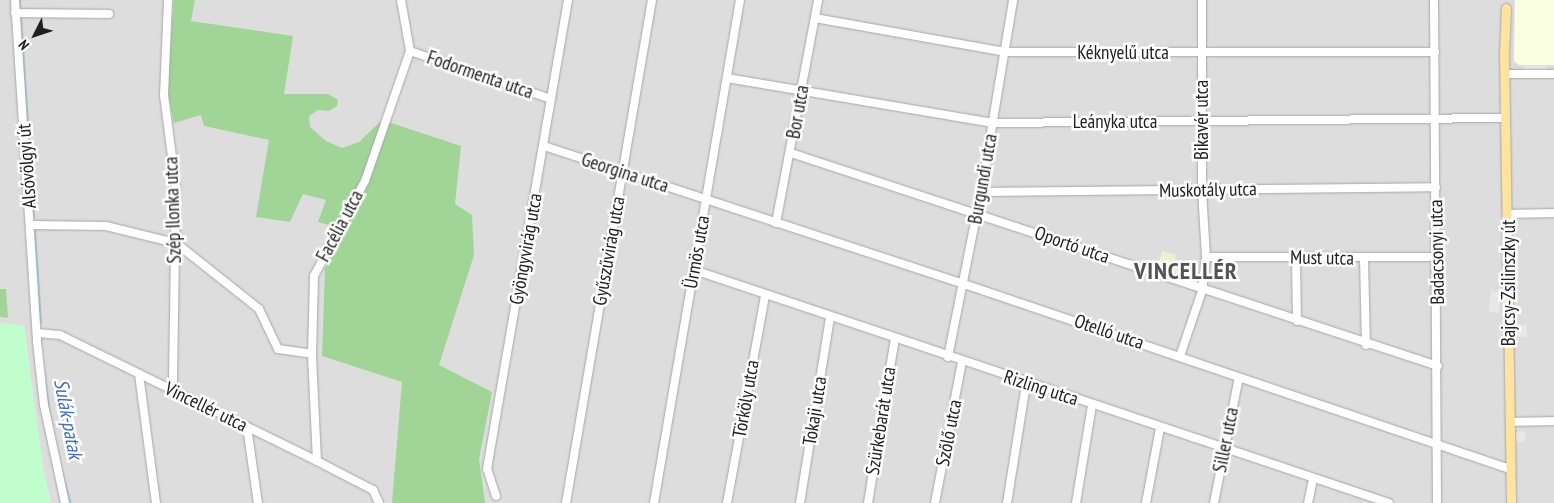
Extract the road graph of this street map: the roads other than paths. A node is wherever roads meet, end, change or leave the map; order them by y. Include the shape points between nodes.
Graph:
1 (15, 0) edge
2 (168, 0) edge
3 (401, 0) edge
4 (568, 0) edge
5 (652, 0) edge
6 (740, 0) edge
7 (818, 0) edge
8 (1013, 0) edge
9 (1202, 0) edge
10 (1434, 0) edge
11 (1506, 4) edge
12 (16, 13) junction
13 (109, 14) dead end
14 (815, 18) junction
15 (410, 51) junction
16 (1005, 52) junction
17 (1435, 52) junction
18 (1203, 53) junction
19 (1506, 74) junction
20 (1554, 74) edge
21 (727, 78) junction
22 (802, 89) junction
23 (551, 99) junction
24 (1506, 118) junction
25 (1435, 120) junction
26 (1201, 121) junction
27 (993, 123) junction
28 (544, 146) junction
29 (791, 153) junction
30 (622, 172) junction
31 (1436, 187) junction
32 (1202, 190) junction
33 (981, 192) junction
34 (707, 198) junction
35 (976, 212) junction
36 (1554, 212) edge
37 (1508, 214) junction
38 (776, 223) junction
39 (31, 224) junction
40 (176, 242) junction
41 (1206, 257) junction
42 (1438, 257) junction
43 (1296, 258) junction
44 (1364, 259) junction
45 (694, 270) junction
46 (964, 284) junction
47 (1202, 291) junction
48 (765, 295) junction
49 (830, 318) junction
50 (1297, 321) junction
51 (37, 333) junction
52 (895, 339) junction
53 (1366, 345) junction
54 (312, 354) junction
55 (1180, 356) junction
56 (948, 357) junction
57 (962, 362) junction
58 (1438, 366) junction
59 (139, 374) junction
60 (1239, 377) junction
61 (1026, 384) junction
62 (173, 390) junction
63 (1092, 405) junction
64 (1510, 422) junction
65 (1554, 422) edge
66 (247, 427) junction
67 (1160, 428) junction
68 (1436, 444) junction
69 (1224, 448) junction
70 (316, 461) junction
71 (1510, 469) junction
72 (1313, 478) junction
73 (496, 496) dead end
74 (1374, 500) edge
75 (65, 503) edge
76 (156, 503) edge
77 (258, 503) edge
78 (379, 503) edge
79 (566, 503) edge
80 (654, 503) edge
81 (727, 503) edge
82 (800, 503) edge
83 (868, 503) edge
84 (935, 503) edge
85 (1007, 503) edge
86 (1076, 503) edge
87 (1146, 503) edge
88 (1214, 503) edge
89 (1308, 503) edge
90 (1390, 503) edge
91 (1437, 503) edge
92 (1511, 503) edge

1 - 12 street, Alsóvölgyi út
2 - 40 street, Szép Ilonka utca via 164,95 176,188
3 - 15 street, Facélia utca
4 - 23 street, Gyöngyvirág utca
5 - 30 street, Gyűszűvirág utca
6 - 21 street, Ürmös utca
7 - 14 street, Bor utca
8 - 16 street, Burgundi utca
9 - 18 street, Bikavér utca
10 - 17 street, Badacsonyi utca
11 - 19 main road, Bajcsy-Zsilinszky út via 1509,42
12 - 13 street
12 - 39 street, Alsóvölgyi út
14 - 16 street, Kéknyelű utca
14 - 22 street, Bor utca
15 - 23 street, Fodormenta utca
15 - 54 street, Facélia utca via 364,180 314,276
16 - 18 street, Kéknyelű utca
16 - 27 street, Burgundi utca
17 - 18 street, Kéknyelű utca
17 - 25 street, Badacsonyi utca
18 - 26 street, Bikavér utca
19 - 20 street
19 - 24 main road, Bajcsy-Zsilinszky út
21 - 22 street, Leányka utca
21 - 34 street, Ürmös utca
22 - 27 street, Leányka utca
22 - 29 street, Bor utca
23 - 28 street, Gyöngyvirág utca
24 - 25 street, Leányka utca
24 - 37 main road, Bajcsy-Zsilinszky út
25 - 26 street, Leányka utca
25 - 31 street, Badacsonyi utca
26 - 27 street, Leányka utca
26 - 32 street, Bikavér utca
27 - 33 street, Burgundi utca
28 - 30 street, Georgina utca
28 - 73 street, Gyöngyvirág utca via 487,469
29 - 35 street, Oportó utca
29 - 38 street, Bor utca
30 - 34 street, Georgina utca
30 - 79 street, Gyűszűvirág utca
31 - 32 street, Muskotály utca
31 - 42 street, Badacsonyi utca
32 - 33 street, Muskotály utca
32 - 41 street, Bikavér utca
33 - 35 street, Burgundi utca
34 - 38 street, Otelló utca
34 - 45 street, Ürmös utca
35 - 46 street, Burgundi utca
35 - 47 street, Oportó utca
36 - 37 street
37 - 64 main road, Bajcsy-Zsilinszky út
38 - 46 street, Otelló utca
39 - 40 street via 106,226
39 - 51 street, Alsóvölgyi út
40 - 54 street via 259,309 278,349
40 - 62 street, Szép Ilonka utca
41 - 43 street, Must utca
41 - 47 street, Bikavér utca
42 - 44 street, Must utca
42 - 58 street, Badacsonyi utca
43 - 44 street, Must utca
43 - 50 street
44 - 53 street
45 - 48 street, Rizling utca
45 - 80 street, Ürmös utca
46 - 55 street, Otelló utca
46 - 56 street, Burgundi utca
47 - 50 street, Oportó utca
47 - 55 street, Bikavér utca
48 - 49 street, Rizling utca
48 - 81 street, Törköly utca
49 - 52 street, Rizling utca
49 - 82 street, Tokaji utca
50 - 53 street, Oportó utca
51 - 59 street, Vincellér utca via 60,335
51 - 75 street, Alsóvölgyi út via 44,404
52 - 56 street, Rizling utca
52 - 83 street, Szürkebarát utca
53 - 58 street, Oportó utca
54 - 70 street, Facélia utca
55 - 60 street, Otelló utca
56 - 57 street, Rizling utca
57 - 61 street, Rizling utca
57 - 84 street, Szőlő utca
58 - 68 street, Badacsonyi utca
59 - 62 street, Vincellér utca
59 - 76 street
60 - 68 street, Otelló utca
60 - 69 street, Siller utca
61 - 63 street, Rizling utca
61 - 85 street
62 - 66 street, Vincellér utca
63 - 67 street, Rizling utca
63 - 86 street
64 - 65 street
64 - 71 main road, Bajcsy-Zsilinszky út
66 - 70 street, Vincellér utca
66 - 77 street
67 - 69 street, Rizling utca
67 - 87 street
68 - 71 street, Otelló utca
68 - 91 street, Badacsonyi utca
69 - 72 street, Rizling utca
69 - 88 street, Siller utca
70 - 78 street, Vincellér utca via 373,490
71 - 92 main road, Bajcsy-Zsilinszky út
72 - 74 street, Rizling utca
72 - 89 street
74 - 90 street, Rizling utca

